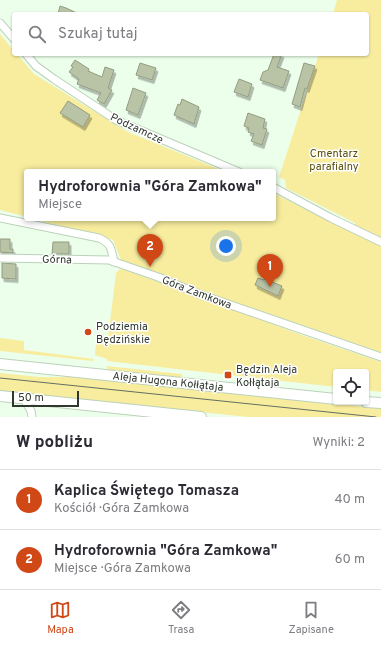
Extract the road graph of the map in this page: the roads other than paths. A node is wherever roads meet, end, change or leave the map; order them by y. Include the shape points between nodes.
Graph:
1 (0, 23) edge
2 (12, 37) edge
3 (28, 56) edge
4 (232, 169) edge
5 (276, 190) edge
6 (0, 218) edge
7 (381, 242) edge
8 (0, 258) edge
9 (114, 262) junction
10 (381, 357) edge
11 (0, 364) edge
12 (0, 396) edge
13 (24, 399) junction
14 (333, 399) edge
15 (369, 402) edge
16 (381, 403) edge
17 (32, 417) edge
18 (202, 417) edge

1 - 2 street
3 - 4 street, Podzamcze via 36,66 116,120
5 - 7 street
6 - 9 street via 98,238 112,249
8 - 9 street, Górna
9 - 10 street, Góra Zamkowa
11 - 14 main road, Aleja Hugona Kołłątaja
12 - 13 main road
13 - 17 street
13 - 18 main road
15 - 16 main road

